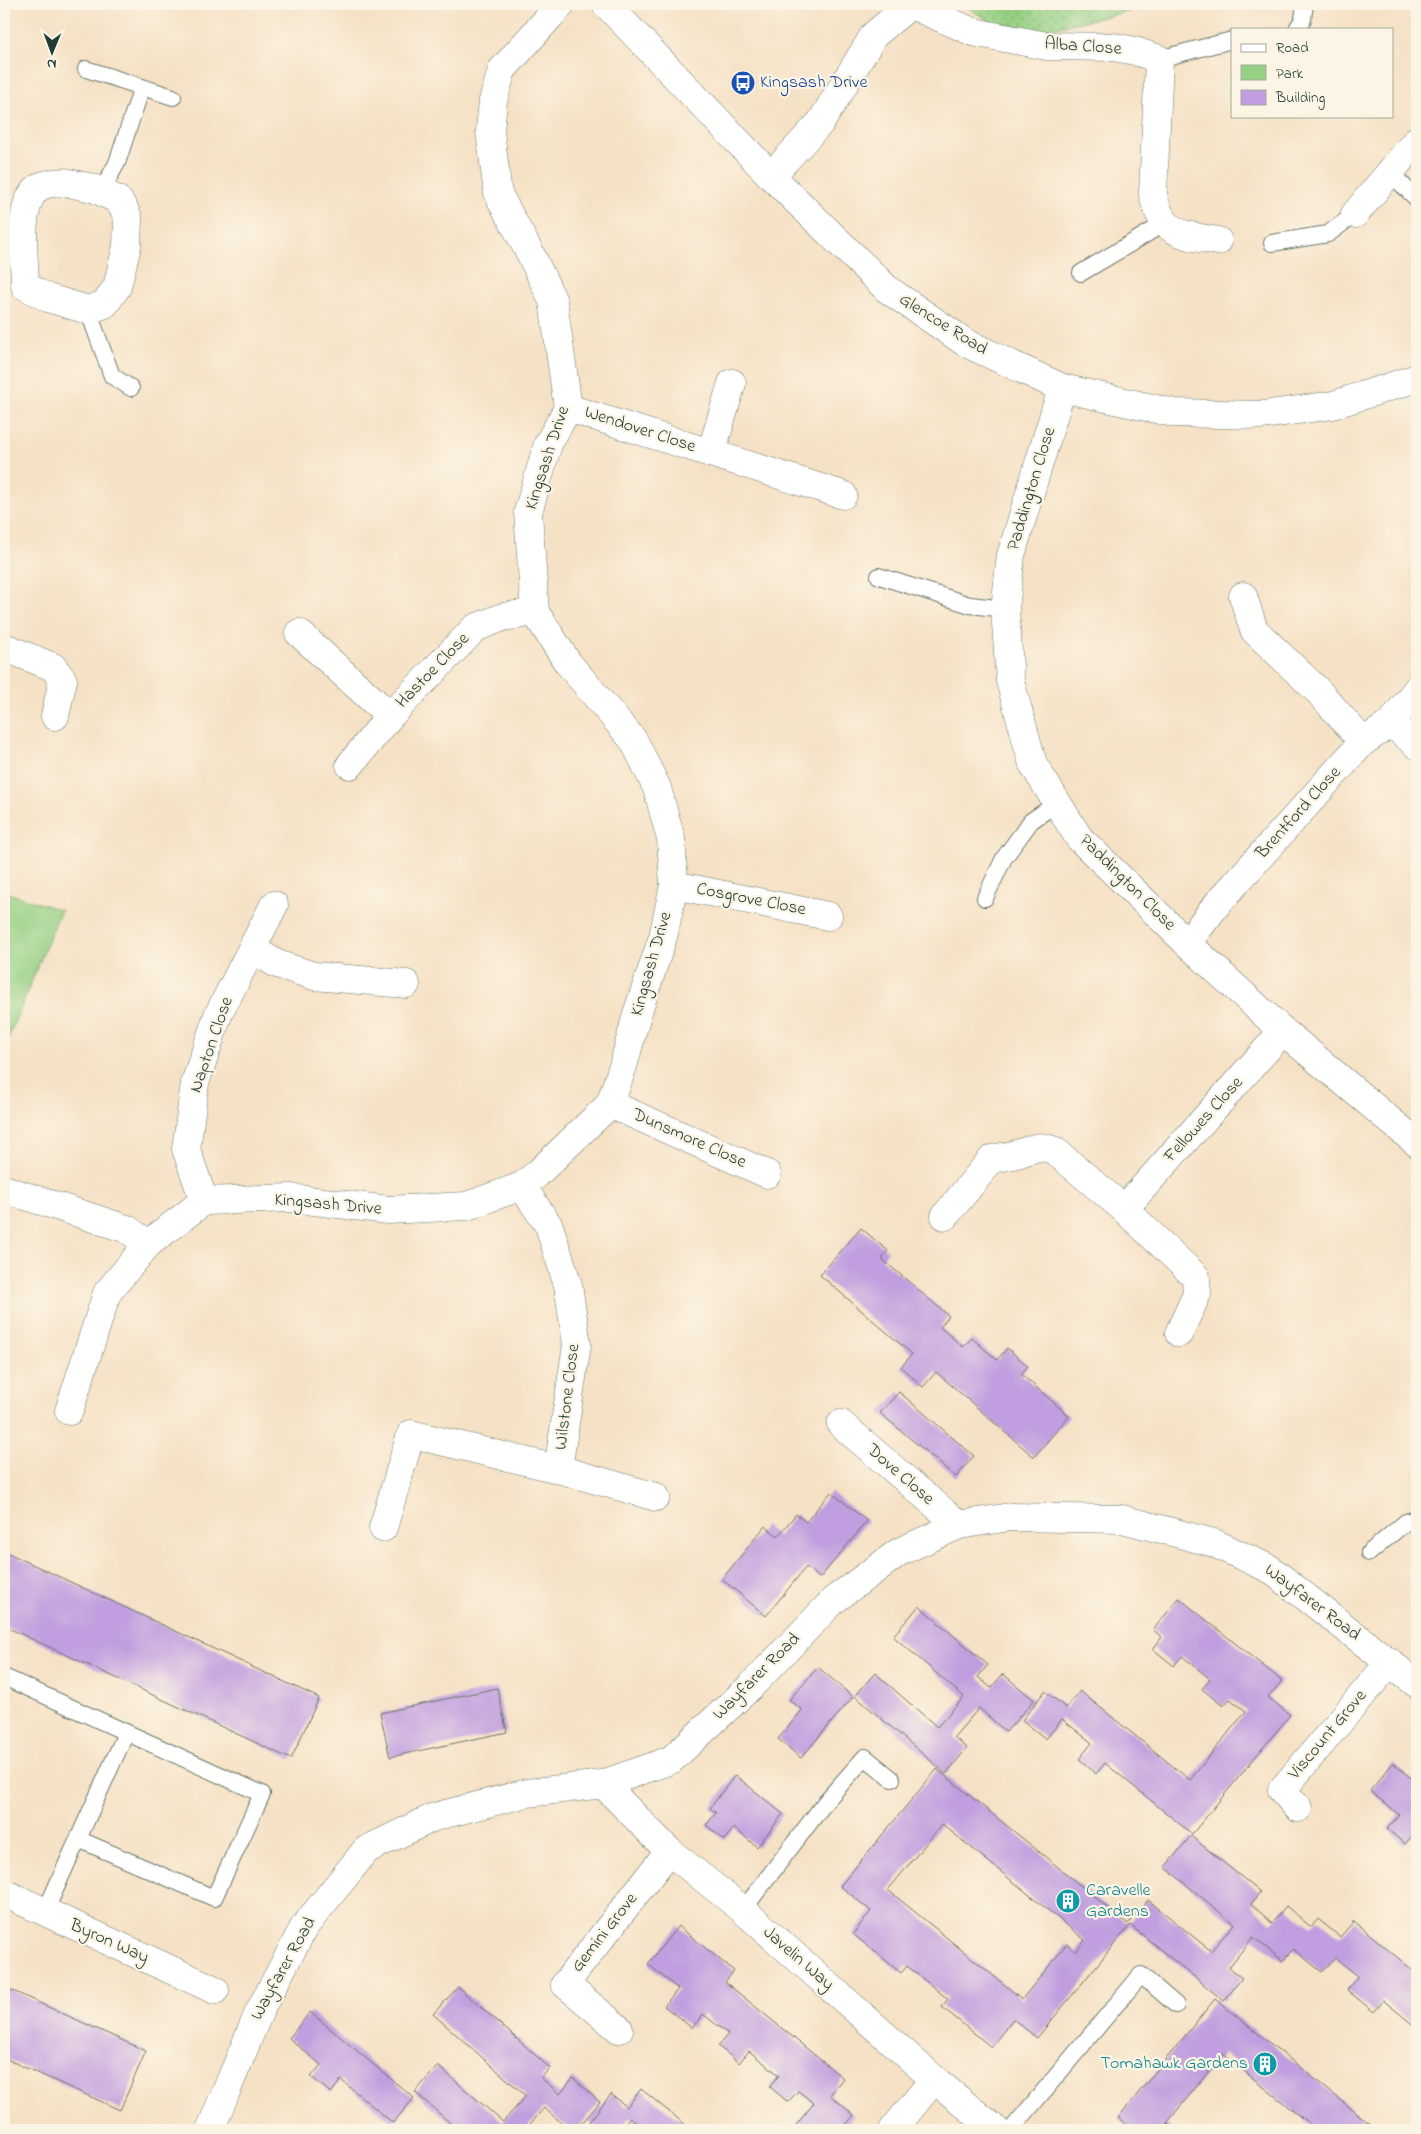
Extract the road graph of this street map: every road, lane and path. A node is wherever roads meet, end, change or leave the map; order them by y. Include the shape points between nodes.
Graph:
1 (561, 4) edge
2 (606, 4) edge
3 (909, 4) edge
4 (1305, 4) edge
5 (1298, 28) edge
6 (1231, 40) edge
7 (1159, 59) junction
8 (86, 69) dead end
9 (142, 87) junction
10 (173, 97) dead end
11 (1417, 140) edge
12 (1390, 173) junction
13 (771, 176) junction
14 (101, 192) junction
15 (1417, 199) edge
16 (1354, 214) joint
17 (1165, 223) junction
18 (1218, 241) dead end
19 (1272, 243) dead end
20 (1081, 273) dead end
21 (15, 290) edge
22 (88, 310) junction
23 (1417, 378) edge
24 (732, 383) dead end
25 (131, 388) dead end
26 (1062, 388) junction
27 (568, 408) junction
28 (711, 453) junction
29 (843, 495) dead end
30 (879, 576) dead end
31 (1243, 596) dead end
32 (1005, 609) junction
33 (535, 612) junction
34 (299, 633) dead end
35 (4, 647) edge
36 (1417, 689) edge
37 (55, 716) dead end
38 (390, 716) junction
39 (1391, 723) junction
40 (1363, 742) junction
41 (1417, 746) edge
42 (350, 765) dead end
43 (1057, 804) junction
44 (674, 885) junction
45 (986, 898) dead end
46 (274, 905) dead end
47 (828, 916) dead end
48 (1187, 943) junction
49 (252, 949) junction
50 (406, 984) dead end
51 (1283, 1031) junction
52 (610, 1104) junction
53 (1417, 1143) edge
54 (767, 1174) dead end
55 (522, 1186) junction
56 (6, 1190) dead end
57 (204, 1201) junction
58 (1124, 1209) junction
59 (945, 1216) dead end
60 (148, 1244) junction
61 (1179, 1333) dead end
62 (69, 1411) dead end
63 (841, 1424) dead end
64 (558, 1469) junction
65 (656, 1497) dead end
66 (1417, 1520) edge
67 (959, 1525) junction
68 (383, 1528) dead end
69 (1369, 1553) dead end
70 (1390, 1662) junction
71 (4, 1677) edge
72 (1417, 1684) edge
73 (126, 1733) junction
74 (892, 1779) dead end
75 (603, 1784) junction
76 (1298, 1808) dead end
77 (78, 1838) junction
78 (669, 1851) junction
79 (4, 1893) edge
80 (743, 1910) junction
81 (45, 1912) junction
82 (215, 1990) dead end
83 (1176, 2005) dead end
84 (619, 2029) dead end
85 (934, 2079) junction
86 (210, 2130) edge
87 (893, 2130) edge
88 (996, 2130) edge
89 (1011, 2130) edge

1 - 27 street, Kingsash Drive via 502,70 493,101 490,131 498,194 553,302
2 - 13 street, Glencoe Road
3 - 7 street, Alba Close via 973,32 1047,46 1114,47
3 - 13 street via 874,35 821,122
4 - 5 lane via 1304,19
6 - 7 lane
7 - 17 street via 1153,194 1156,209
8 - 9 lane
9 - 10 lane
9 - 14 lane via 117,163
11 - 12 street
12 - 15 lane
12 - 16 street
13 - 26 street, Glencoe Road via 887,290 966,342
14 - 21 street via 64,182 41,186 29,198
14 - 22 street via 118,200 124,208 128,218 127,246 117,287 105,304
16 - 19 lane via 1328,234
17 - 18 street via 1183,236
17 - 20 lane
21 - 22 street
22 - 25 lane via 112,376
23 - 26 street, Glencoe Road via 1333,405 1263,415 1174,412
24 - 28 street, Wendover Close
26 - 32 street, Paddington Close via 1011,555
27 - 28 street, Wendover Close
27 - 33 street, Kingsash Drive via 548,444 528,512
28 - 29 street, Wendover Close
30 - 32 lane via 970,604
31 - 40 street via 1254,630 1319,692
32 - 43 street, Paddington Close via 1010,682 1033,764
33 - 38 street, Hastoe Close via 503,617 475,628
33 - 44 street, Kingsash Drive via 568,663 634,741 657,788 671,838
34 - 38 street, Hastoe Close
35 - 37 street via 52,667 63,680
36 - 39 street, Brentford Close
38 - 42 street, Hastoe Close
39 - 40 street, Brentford Close
39 - 41 street
40 - 48 street, Brentford Close via 1218,903
43 - 45 lane via 1031,821 1004,858
43 - 48 street, Paddington Close via 1079,838
44 - 47 street, Cosgrove Close
44 - 52 street, Kingsash Drive via 663,937
46 - 49 street, Napton Close
48 - 51 street, Paddington Close
49 - 50 street via 277,964 314,976
49 - 57 street, Napton Close via 218,1015 195,1083 186,1149
51 - 53 street, Paddington Close
51 - 58 street, Fellowes Close
52 - 54 street, Dunsmore Close
52 - 55 street, Kingsash Drive
55 - 57 street, Kingsash Drive via 467,1206 388,1210 290,1198
55 - 64 street, Wilstone Close via 549,1226 568,1285 577,1345
56 - 60 street via 128,1229
57 - 60 street
58 - 59 street via 1055,1152 1036,1147 992,1159
58 - 61 street via 1196,1277 1197,1294
60 - 62 street via 107,1293
63 - 67 street, Dove Close
64 - 65 street, Wilstone Close
64 - 68 street, Wilstone Close via 411,1434
66 - 69 lane via 1406,1522
67 - 70 street, Wayfarer Road via 1010,1517 1122,1518 1214,1543 1270,1569
67 - 75 street, Wayfarer Road via 899,1552 834,1600 751,1686 670,1760
70 - 72 street, Wayfarer Road
70 - 76 street, Viscount Grove via 1282,1790
71 - 73 lane
73 - 77 lane
73 - 77 lane via 262,1794 214,1898
74 - 80 lane via 865,1757
75 - 78 street, Javelin Way
75 - 86 street, Wayfarer Road via 527,1793 434,1817 366,1850 304,1927 260,2010
77 - 81 lane
78 - 80 street, Javelin Way
78 - 84 street, Gemini Grove via 565,1984
79 - 81 street, Byron Way
80 - 85 street, Javelin Way
81 - 82 street, Byron Way
83 - 89 lane via 1141,1975
85 - 87 street
85 - 88 street, Javelin Way

